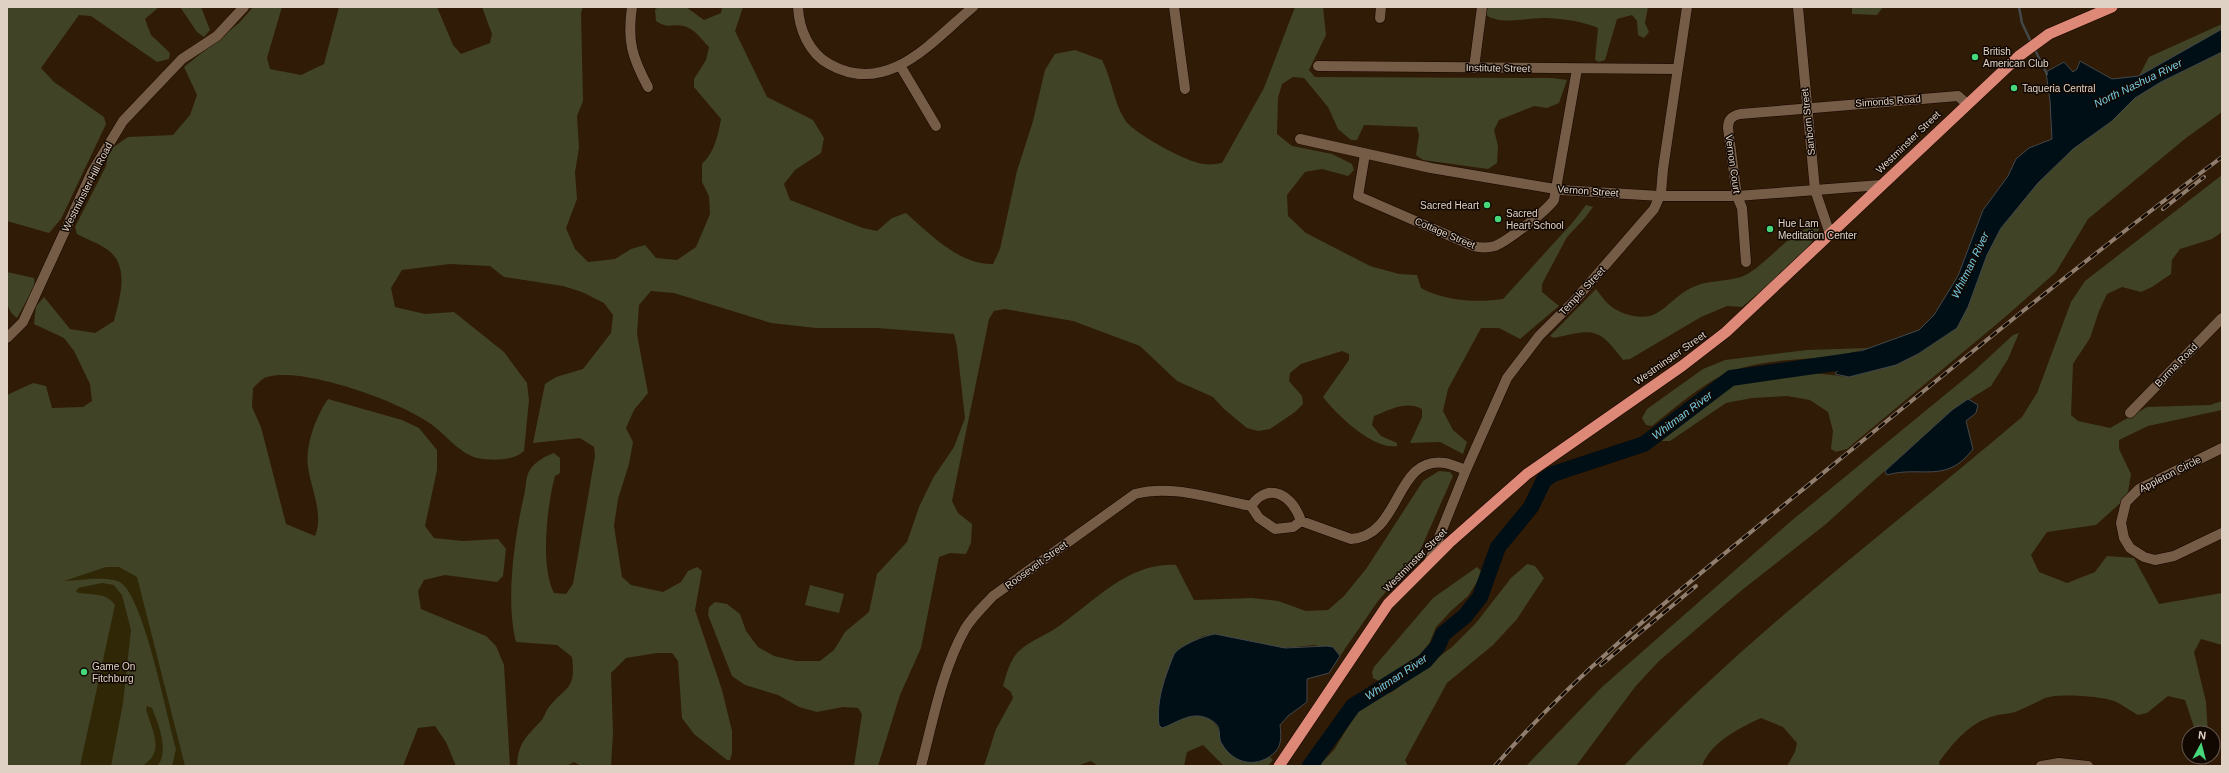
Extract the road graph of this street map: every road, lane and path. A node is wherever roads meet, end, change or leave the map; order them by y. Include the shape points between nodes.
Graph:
1 (244, 7) edge
2 (632, 7) edge
3 (798, 7) edge
4 (973, 7) edge
5 (1174, 7) edge
6 (1381, 7) edge
7 (1482, 7) edge
8 (1687, 7) edge
9 (1798, 7) edge
10 (2112, 7) edge
11 (1380, 18) dead end
12 (1318, 66) dead end
13 (901, 67) junction
14 (1474, 68) junction
15 (1578, 69) junction
16 (1677, 69) junction
17 (648, 86) dead end
18 (1184, 89) dead end
19 (1967, 104) junction
20 (1806, 107) junction
21 (936, 126) dead end
22 (1300, 139) dead end
23 (1365, 154) junction
24 (1881, 185) junction
25 (1558, 189) junction
26 (1815, 190) junction
27 (1660, 196) junction
28 (1737, 196) junction
29 (1830, 234) junction
30 (1746, 262) dead end
31 (2222, 318) edge
32 (7, 338) edge
33 (2130, 413) dead end
34 (2222, 448) edge
35 (1466, 470) junction
36 (1251, 506) junction
37 (1301, 521) junction
38 (2222, 533) edge
39 (1429, 562) junction
40 (921, 766) edge
41 (1278, 766) edge
42 (2040, 766) edge
43 (2088, 766) edge

1 - 32 street, Westminster Hill Road via 217,36 182,59 123,121 92,172 23,322
2 - 17 street via 629,25 634,60
3 - 13 street via 803,33 810,47 823,61 855,75 873,74
4 - 13 street
5 - 18 street
6 - 11 street
7 - 14 street
8 - 16 street, Temple Street
9 - 20 street, Sanborn Street
10 - 19 highway, Westminster Street via 2049,34 2019,56
12 - 14 street, Institute Street
13 - 21 street
14 - 15 street, Institute Street
15 - 16 street, Institute Street
15 - 25 street, Cottage Street
16 - 27 street, Temple Street
19 - 20 street, Simonds Road via 1958,96
19 - 24 highway, Westminster Street
20 - 26 street, Sanborn Street
20 - 28 street, Vernon Court via 1740,114 1730,118 1728,128
22 - 23 street, Vernon Street
23 - 25 street, Vernon Street
23 - 25 street, Cottage Street via 1358,196 1474,246 1485,248 1500,243 1542,212 1553,201
24 - 26 street, Vernon Street
24 - 29 highway, Westminster Street
25 - 27 street, Vernon Street
26 - 28 street, Vernon Street
26 - 29 street, Sanborn Street
27 - 28 street, Vernon Street
27 - 35 street, Temple Street via 1644,222 1575,300 1539,336 1511,371
28 - 30 street, Vernon Court via 1742,208
29 - 39 highway, Westminster Street via 1708,348 1527,474
31 - 33 street, Burma Road
34 - 38 street, Appleton Circle via 2139,489 2126,502 2121,523 2124,538 2130,548 2144,557 2155,560 2174,556
35 - 37 street via 1435,462 1414,472 1380,526 1369,535 1351,539
35 - 39 street, Temple Street
36 - 37 street via 1259,518 1275,529 1293,527
36 - 37 street via 1264,495 1277,494 1288,498 1295,506
36 - 40 street, Roosevelt Street via 1166,490 1135,494 993,596 974,616 958,643 948,669
39 - 41 highway, Westminster Street via 1388,604
42 - 43 street via 2059,763

